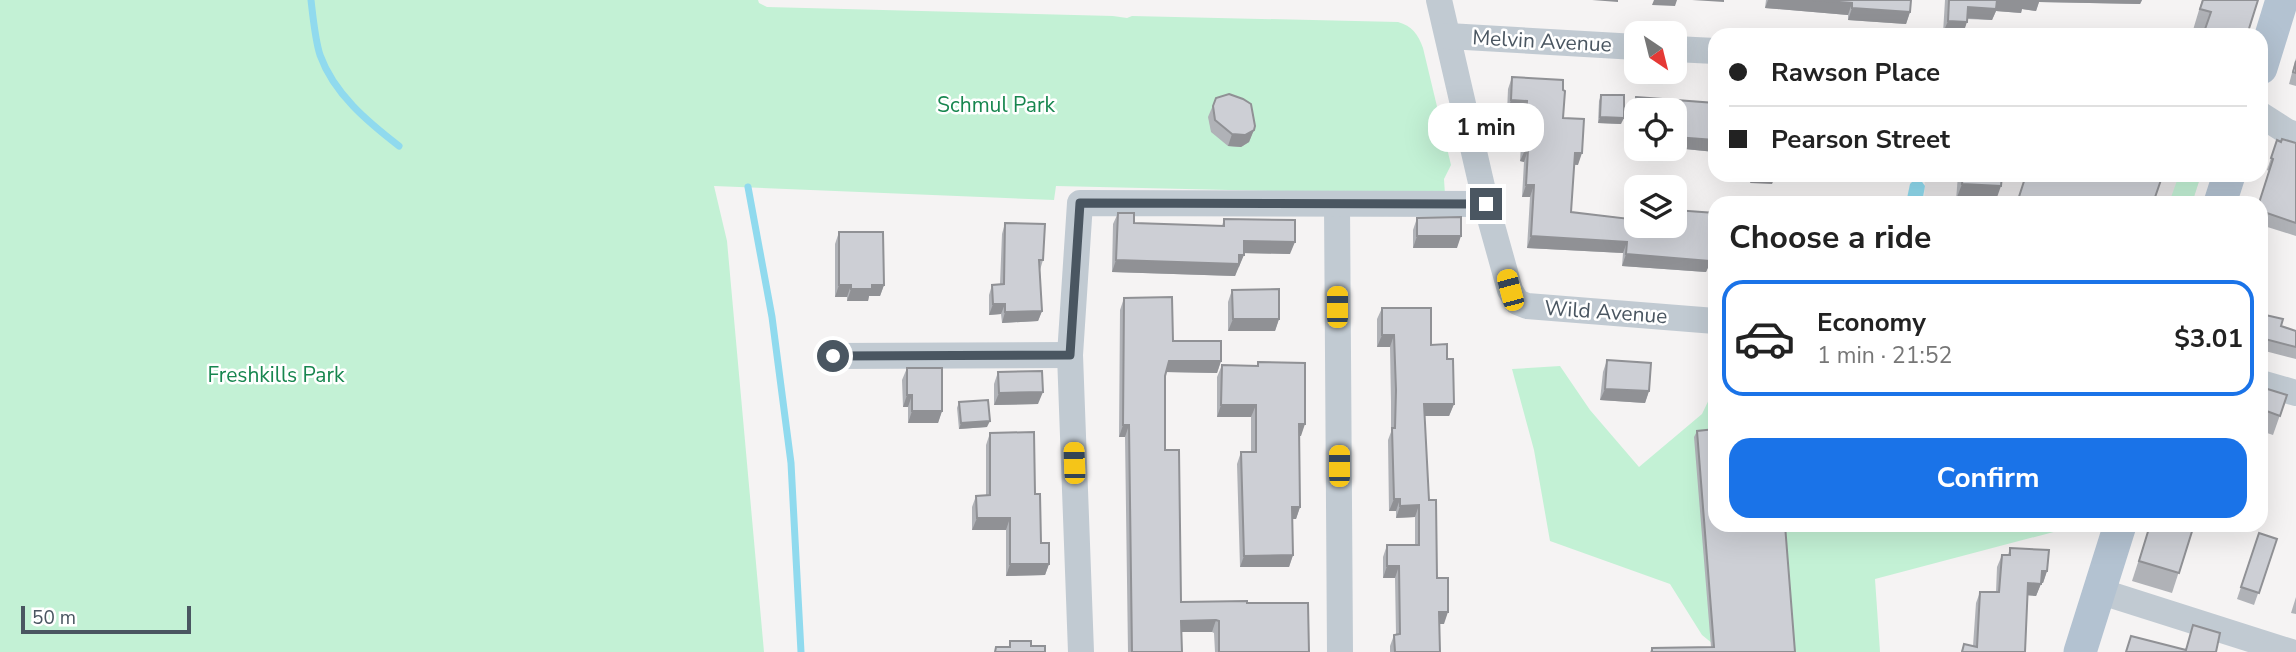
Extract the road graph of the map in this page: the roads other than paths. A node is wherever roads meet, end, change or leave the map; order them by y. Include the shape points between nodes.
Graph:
1 (1440, 0) edge
2 (2282, 0) edge
3 (1448, 36) junction
4 (2268, 45) edge
5 (1624, 46) edge
6 (1687, 50) edge
7 (1708, 51) edge
8 (2268, 119) edge
9 (2296, 135) edge
10 (1336, 204) junction
11 (1486, 204) junction
12 (1708, 320) edge
13 (1070, 355) junction
14 (833, 356) dead end
15 (2268, 385) edge
16 (2296, 393) edge
17 (2118, 532) edge
18 (2099, 591) junction
19 (1081, 652) edge
20 (1340, 652) edge
21 (2080, 652) edge
22 (2291, 652) edge

1 - 3 street, Wild Avenue
2 - 4 main road
3 - 5 street, Melvin Avenue
3 - 11 street, Wild Avenue
6 - 7 street
8 - 9 street
10 - 11 street
10 - 13 street via 1080,203
10 - 20 street
11 - 12 street, Wild Avenue via 1517,302
13 - 14 street
13 - 19 street
15 - 16 street
17 - 18 main road
18 - 21 main road
18 - 22 street

